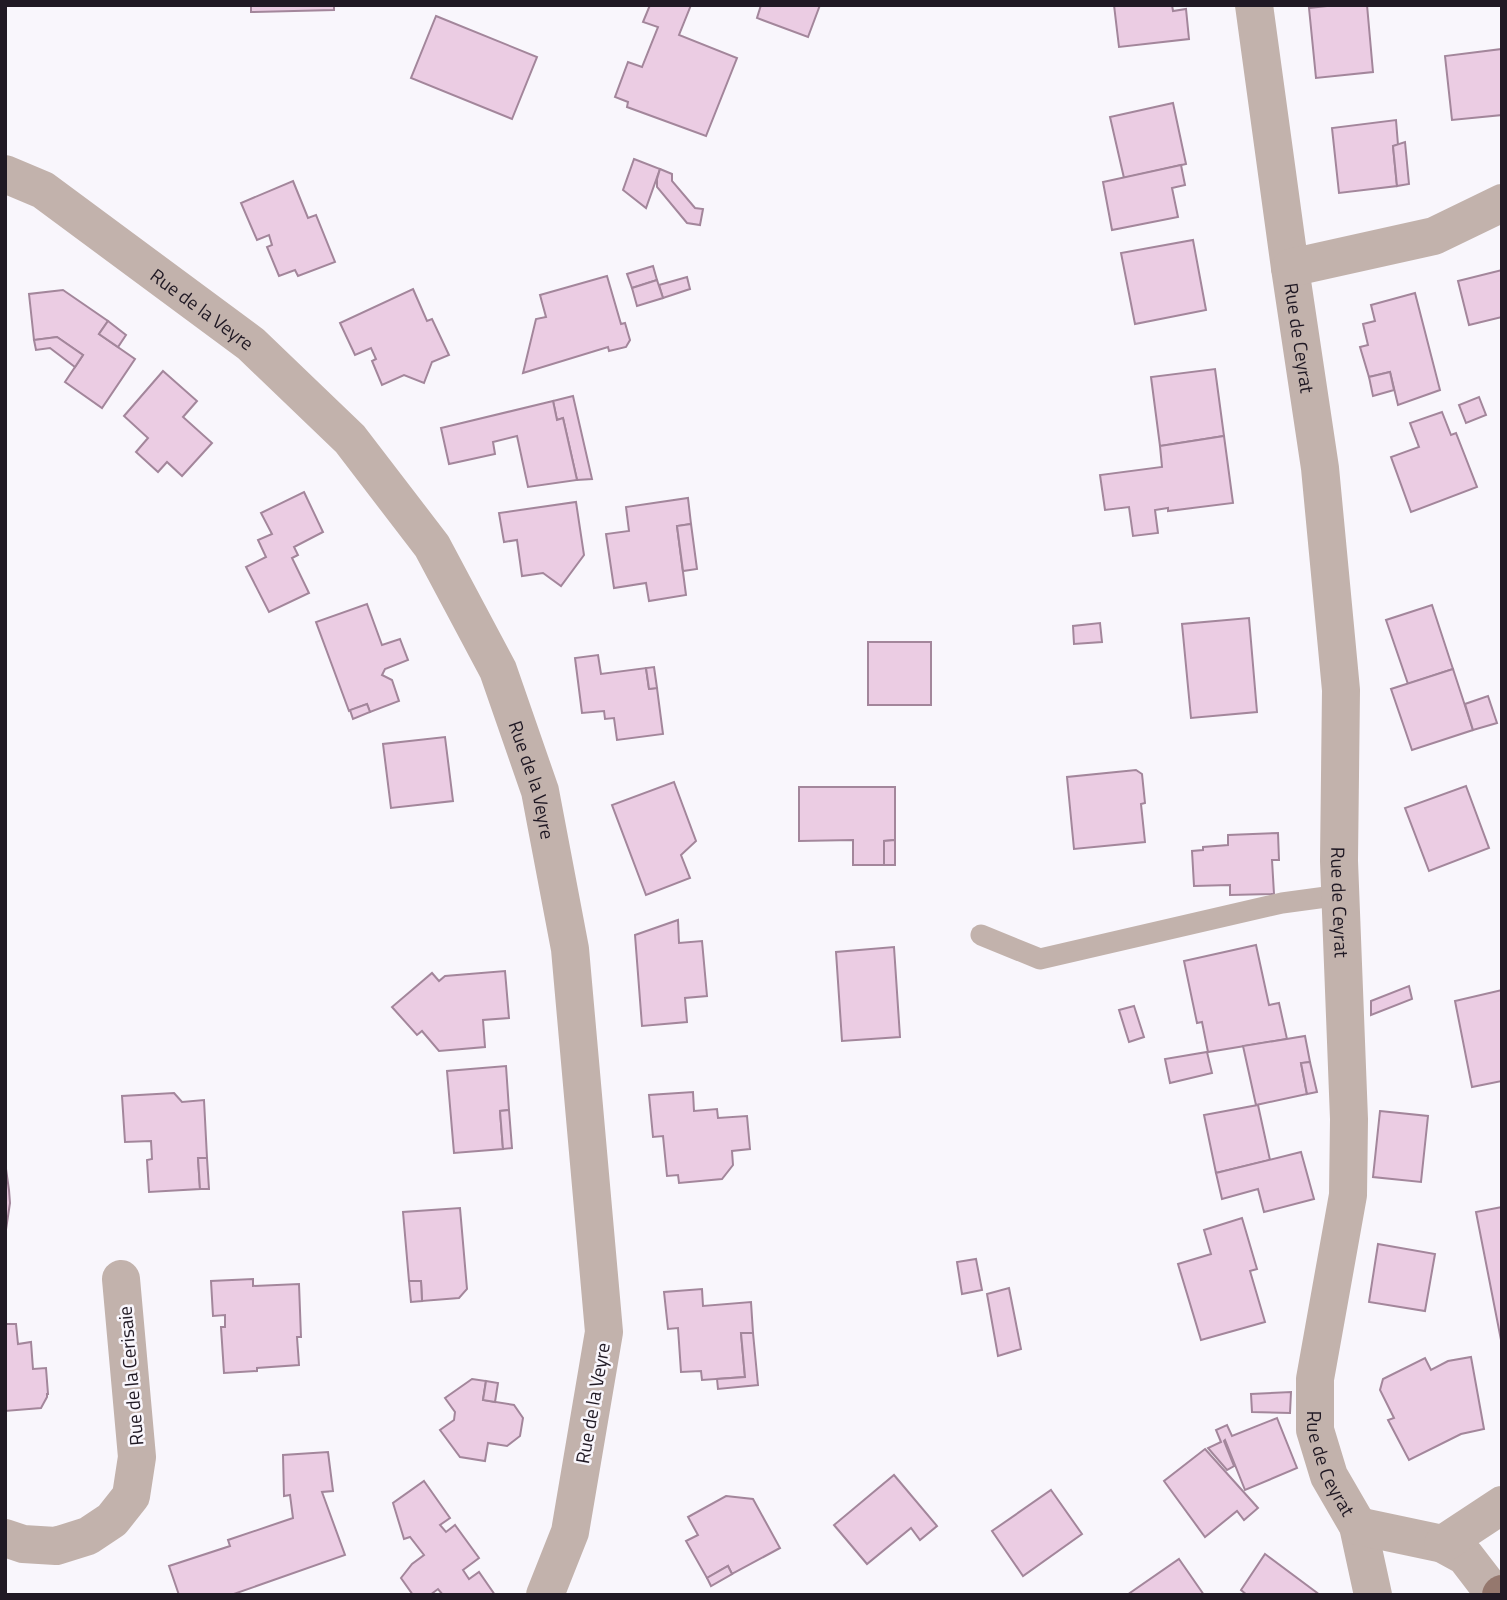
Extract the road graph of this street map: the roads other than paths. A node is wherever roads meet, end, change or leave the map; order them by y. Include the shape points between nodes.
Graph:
1 (1254, 5) edge
2 (5, 174) edge
3 (1502, 203) edge
4 (1290, 268) junction
5 (1340, 895) junction
6 (981, 935) dead end
7 (121, 1279) dead end
8 (1502, 1505) edge
9 (1358, 1526) junction
10 (5, 1538) edge
11 (1443, 1544) junction
12 (1499, 1594) edge
13 (545, 1595) edge
14 (1373, 1595) edge

1 - 4 street, Rue de Ceyrat
2 - 13 street, Rue de la Veyre via 43,190 251,344 350,439 432,546 498,670 540,791 570,949 604,1332 570,1532
3 - 4 street, Rue de Ceyrat via 1434,236
4 - 5 street, Rue de Ceyrat via 1320,468 1340,690
5 - 6 lane via 1282,903 1040,959
5 - 9 street, Rue de Ceyrat via 1348,1195 1315,1379 1315,1430 1329,1476
7 - 10 street, Rue de la Cerisaie via 137,1457 131,1496 112,1520 88,1536 56,1546
8 - 11 street
9 - 11 street
9 - 14 street, Rue de Ceyrat
11 - 12 street via 1465,1556

